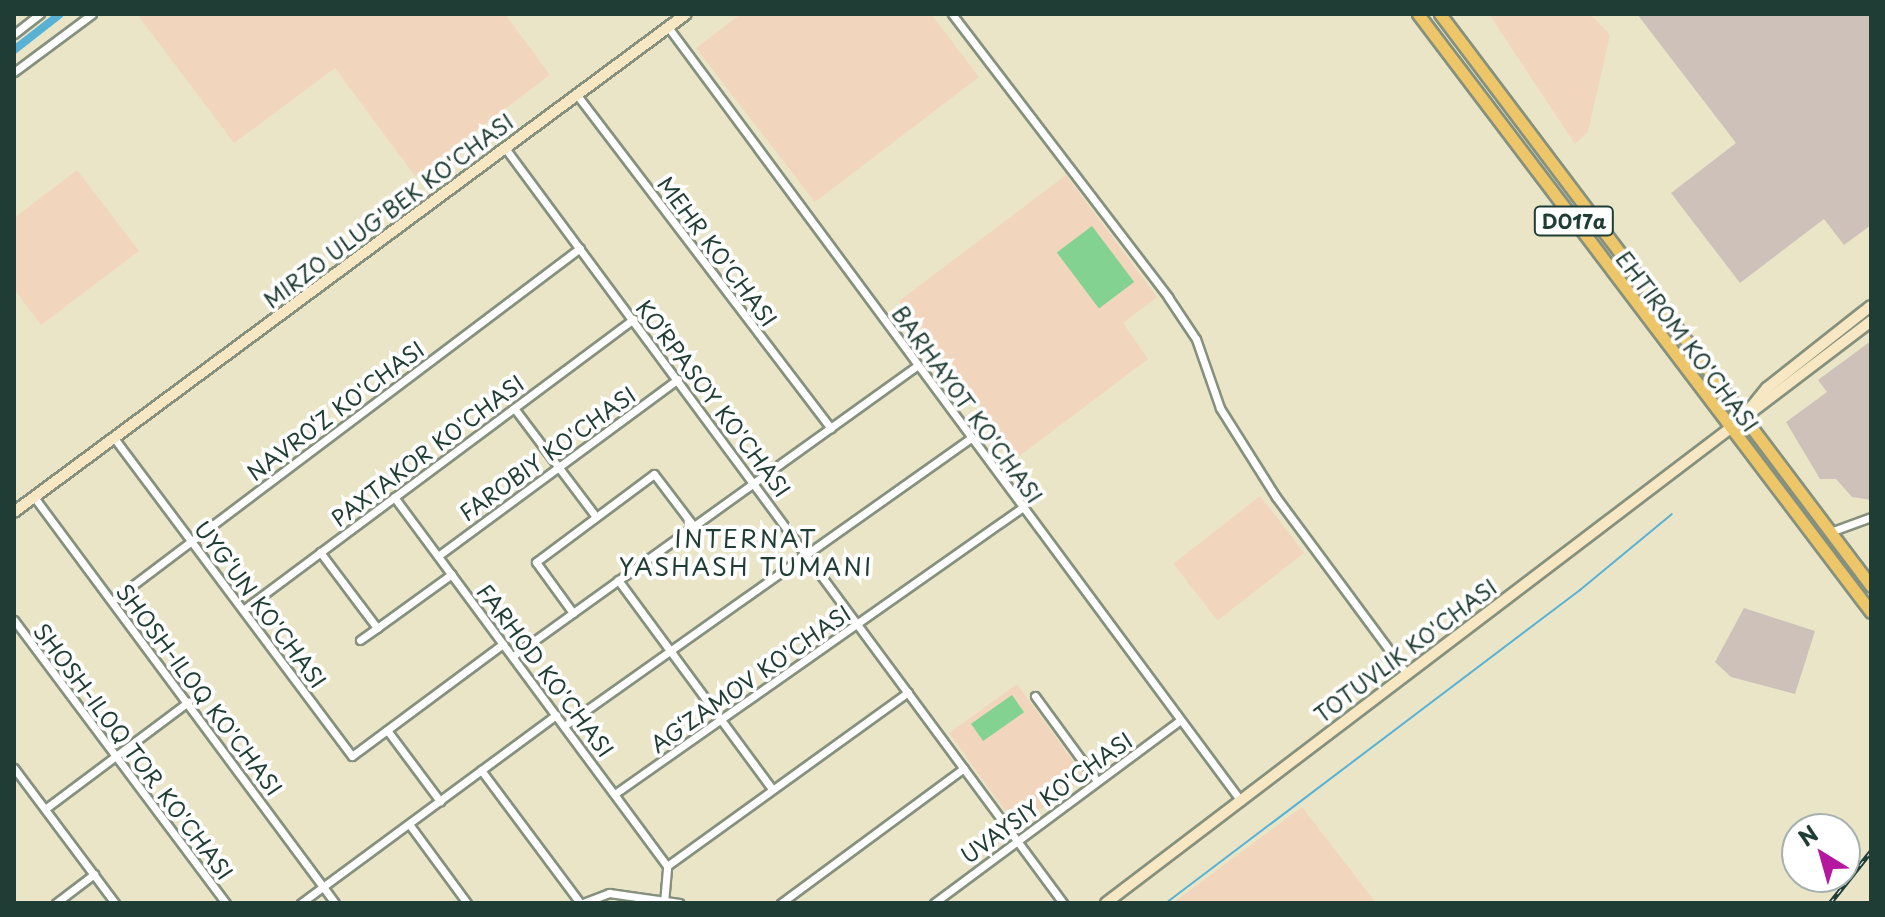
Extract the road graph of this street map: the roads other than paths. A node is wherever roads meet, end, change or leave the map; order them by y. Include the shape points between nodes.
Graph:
1 (40, 14) edge
2 (92, 14) edge
3 (686, 14) edge
4 (952, 14) edge
5 (1418, 14) edge
6 (1440, 14) edge
7 (668, 27) junction
8 (14, 34) edge
9 (14, 72) edge
10 (577, 95) junction
11 (505, 148) junction
12 (580, 248) junction
13 (1871, 306) edge
14 (633, 319) junction
15 (1871, 321) edge
16 (917, 366) junction
17 (678, 379) junction
18 (514, 408) junction
19 (1742, 418) junction
20 (831, 428) junction
21 (1729, 429) junction
22 (114, 438) junction
23 (970, 439) junction
24 (559, 468) junction
25 (754, 482) junction
26 (34, 497) junction
27 (394, 497) junction
28 (1022, 508) junction
29 (14, 512) edge
30 (596, 517) junction
31 (1871, 517) edge
32 (692, 524) junction
33 (1830, 532) junction
34 (191, 541) junction
35 (320, 552) junction
36 (807, 554) junction
37 (438, 556) junction
38 (452, 574) junction
39 (618, 580) junction
40 (1871, 586) edge
41 (112, 601) junction
42 (243, 610) junction
43 (1871, 612) edge
44 (573, 613) junction
45 (14, 620) edge
46 (858, 624) junction
47 (377, 628) junction
48 (360, 640) dead end
49 (503, 644) junction
50 (672, 651) junction
51 (513, 656) junction
52 (1406, 673) junction
53 (908, 692) junction
54 (1035, 696) dead end
55 (188, 702) junction
56 (556, 715) junction
57 (721, 721) junction
58 (1179, 721) junction
59 (564, 726) junction
60 (387, 730) junction
61 (117, 756) junction
62 (14, 768) edge
63 (964, 768) junction
64 (481, 770) junction
65 (1097, 781) junction
66 (772, 789) junction
67 (616, 793) junction
68 (440, 801) junction
69 (1241, 801) junction
70 (45, 809) junction
71 (409, 824) junction
72 (1017, 840) junction
73 (667, 866) junction
74 (94, 874) junction
75 (323, 887) junction
76 (664, 901) edge
77 (56, 903) edge
78 (115, 903) edge
79 (226, 903) edge
80 (301, 903) edge
81 (335, 903) edge
82 (467, 903) edge
83 (582, 903) edge
84 (679, 903) edge
85 (781, 903) edge
86 (934, 903) edge
87 (1063, 903) edge
88 (1106, 903) edge

1 - 8 street
2 - 9 street
3 - 7 main road, MIRZO ULUG'BEK KO'CHASI
4 - 52 street via 1168,297 1196,339 1220,408 1276,497
5 - 21 main road, EHTIROM KO'CHASI / D017a
6 - 19 main road, EHTIROM KO'CHASI / D017a
7 - 10 main road, MIRZO ULUG'BEK KO'CHASI
7 - 16 street, BARHAYOT KO'CHASI
10 - 11 main road, MIRZO ULUG'BEK KO'CHASI
10 - 20 street, MEHR KO'CHASI
11 - 12 street, KO‘RPASOY KO'CHASI
11 - 22 main road, MIRZO ULUG'BEK KO'CHASI
12 - 14 street, KO‘RPASOY KO'CHASI
12 - 34 street, NAVRO‘Z KO'CHASI
13 - 19 main road via 1767,388
14 - 17 street, KO‘RPASOY KO'CHASI
14 - 18 street, PAXTAKOR KO'CHASI
15 - 19 main road
16 - 20 street
16 - 23 street, BARHAYOT KO'CHASI
17 - 24 street, FAROBIY KO'CHASI
17 - 25 street, KO‘RPASOY KO'CHASI
18 - 24 street
18 - 27 street, PAXTAKOR KO'CHASI
19 - 21 main road, TOTUVLIK KO'CHASI
19 - 33 main road, EHTIROM KO'CHASI / D017a
20 - 25 street
21 - 43 main road, EHTIROM KO'CHASI / D017a
21 - 52 main road, TOTUVLIK KO'CHASI
22 - 26 main road, MIRZO ULUG'BEK KO'CHASI
22 - 34 street, UYG‘UN KO'CHASI
23 - 28 street, BARHAYOT KO'CHASI
23 - 36 street
24 - 30 street
24 - 37 street, FAROBIY KO'CHASI
25 - 32 street
25 - 36 street, KO‘RPASOY KO'CHASI
26 - 29 main road, MIRZO ULUG'BEK KO'CHASI
26 - 41 street, SHOSH-ILOQ KO'CHASI
27 - 35 street, PAXTAKOR KO'CHASI
27 - 37 street, FARHOD KO'CHASI
28 - 46 street, AG‘ZAMOV KO'CHASI
28 - 58 street, BARHAYOT KO'CHASI
30 - 32 street via 654,474
30 - 44 street via 536,562
31 - 33 street
32 - 39 street
33 - 40 main road, EHTIROM KO'CHASI / D017a
34 - 41 street, NAVRO‘Z KO'CHASI
34 - 42 street, UYG‘UN KO'CHASI
35 - 42 street, PAXTAKOR KO'CHASI
35 - 47 street
36 - 46 street, KO‘RPASOY KO'CHASI
36 - 50 street
37 - 38 street, FARHOD KO'CHASI
38 - 47 street
38 - 49 street, FARHOD KO'CHASI
39 - 44 street
39 - 50 street
41 - 55 street, SHOSH-ILOQ KO'CHASI
42 - 60 street, UYG‘UN KO'CHASI via 352,756
44 - 51 street
45 - 61 street, SHOSH-ILOQ TOR KO'CHASI
46 - 53 street, KO‘RPASOY KO'CHASI
46 - 57 street, AG‘ZAMOV KO'CHASI
47 - 48 street
49 - 51 street, FARHOD KO'CHASI
49 - 60 street, UYG‘UN KO'CHASI
50 - 57 street
50 - 59 street
51 - 56 street, FARHOD KO'CHASI
52 - 69 main road, TOTUVLIK KO'CHASI
53 - 63 street, KO‘RPASOY KO'CHASI
53 - 66 street
54 - 65 street
55 - 61 street
55 - 75 street, SHOSH-ILOQ KO'CHASI
56 - 59 street, FARHOD KO'CHASI
56 - 64 street
57 - 66 street
57 - 67 street, AG‘ZAMOV KO'CHASI
58 - 65 street, UVAYSIY KO'CHASI
58 - 69 street, BARHAYOT KO'CHASI
59 - 67 street, FARHOD KO'CHASI
60 - 68 street
61 - 70 street
61 - 79 street, SHOSH-ILOQ TOR KO'CHASI
62 - 70 street
63 - 72 street, KO‘RPASOY KO'CHASI
63 - 85 street
64 - 68 street
64 - 83 street
65 - 72 street, UVAYSIY KO'CHASI
66 - 73 street
67 - 73 street, FARHOD KO'CHASI
68 - 71 street
69 - 88 main road, TOTUVLIK KO'CHASI
70 - 74 street
71 - 75 street
71 - 82 street
72 - 86 street, UVAYSIY KO'CHASI
72 - 87 street, KO‘RPASOY KO'CHASI
73 - 76 street
74 - 77 street
74 - 78 street
75 - 80 street
75 - 81 street, SHOSH-ILOQ KO'CHASI
76 - 83 street via 609,893
76 - 84 street

